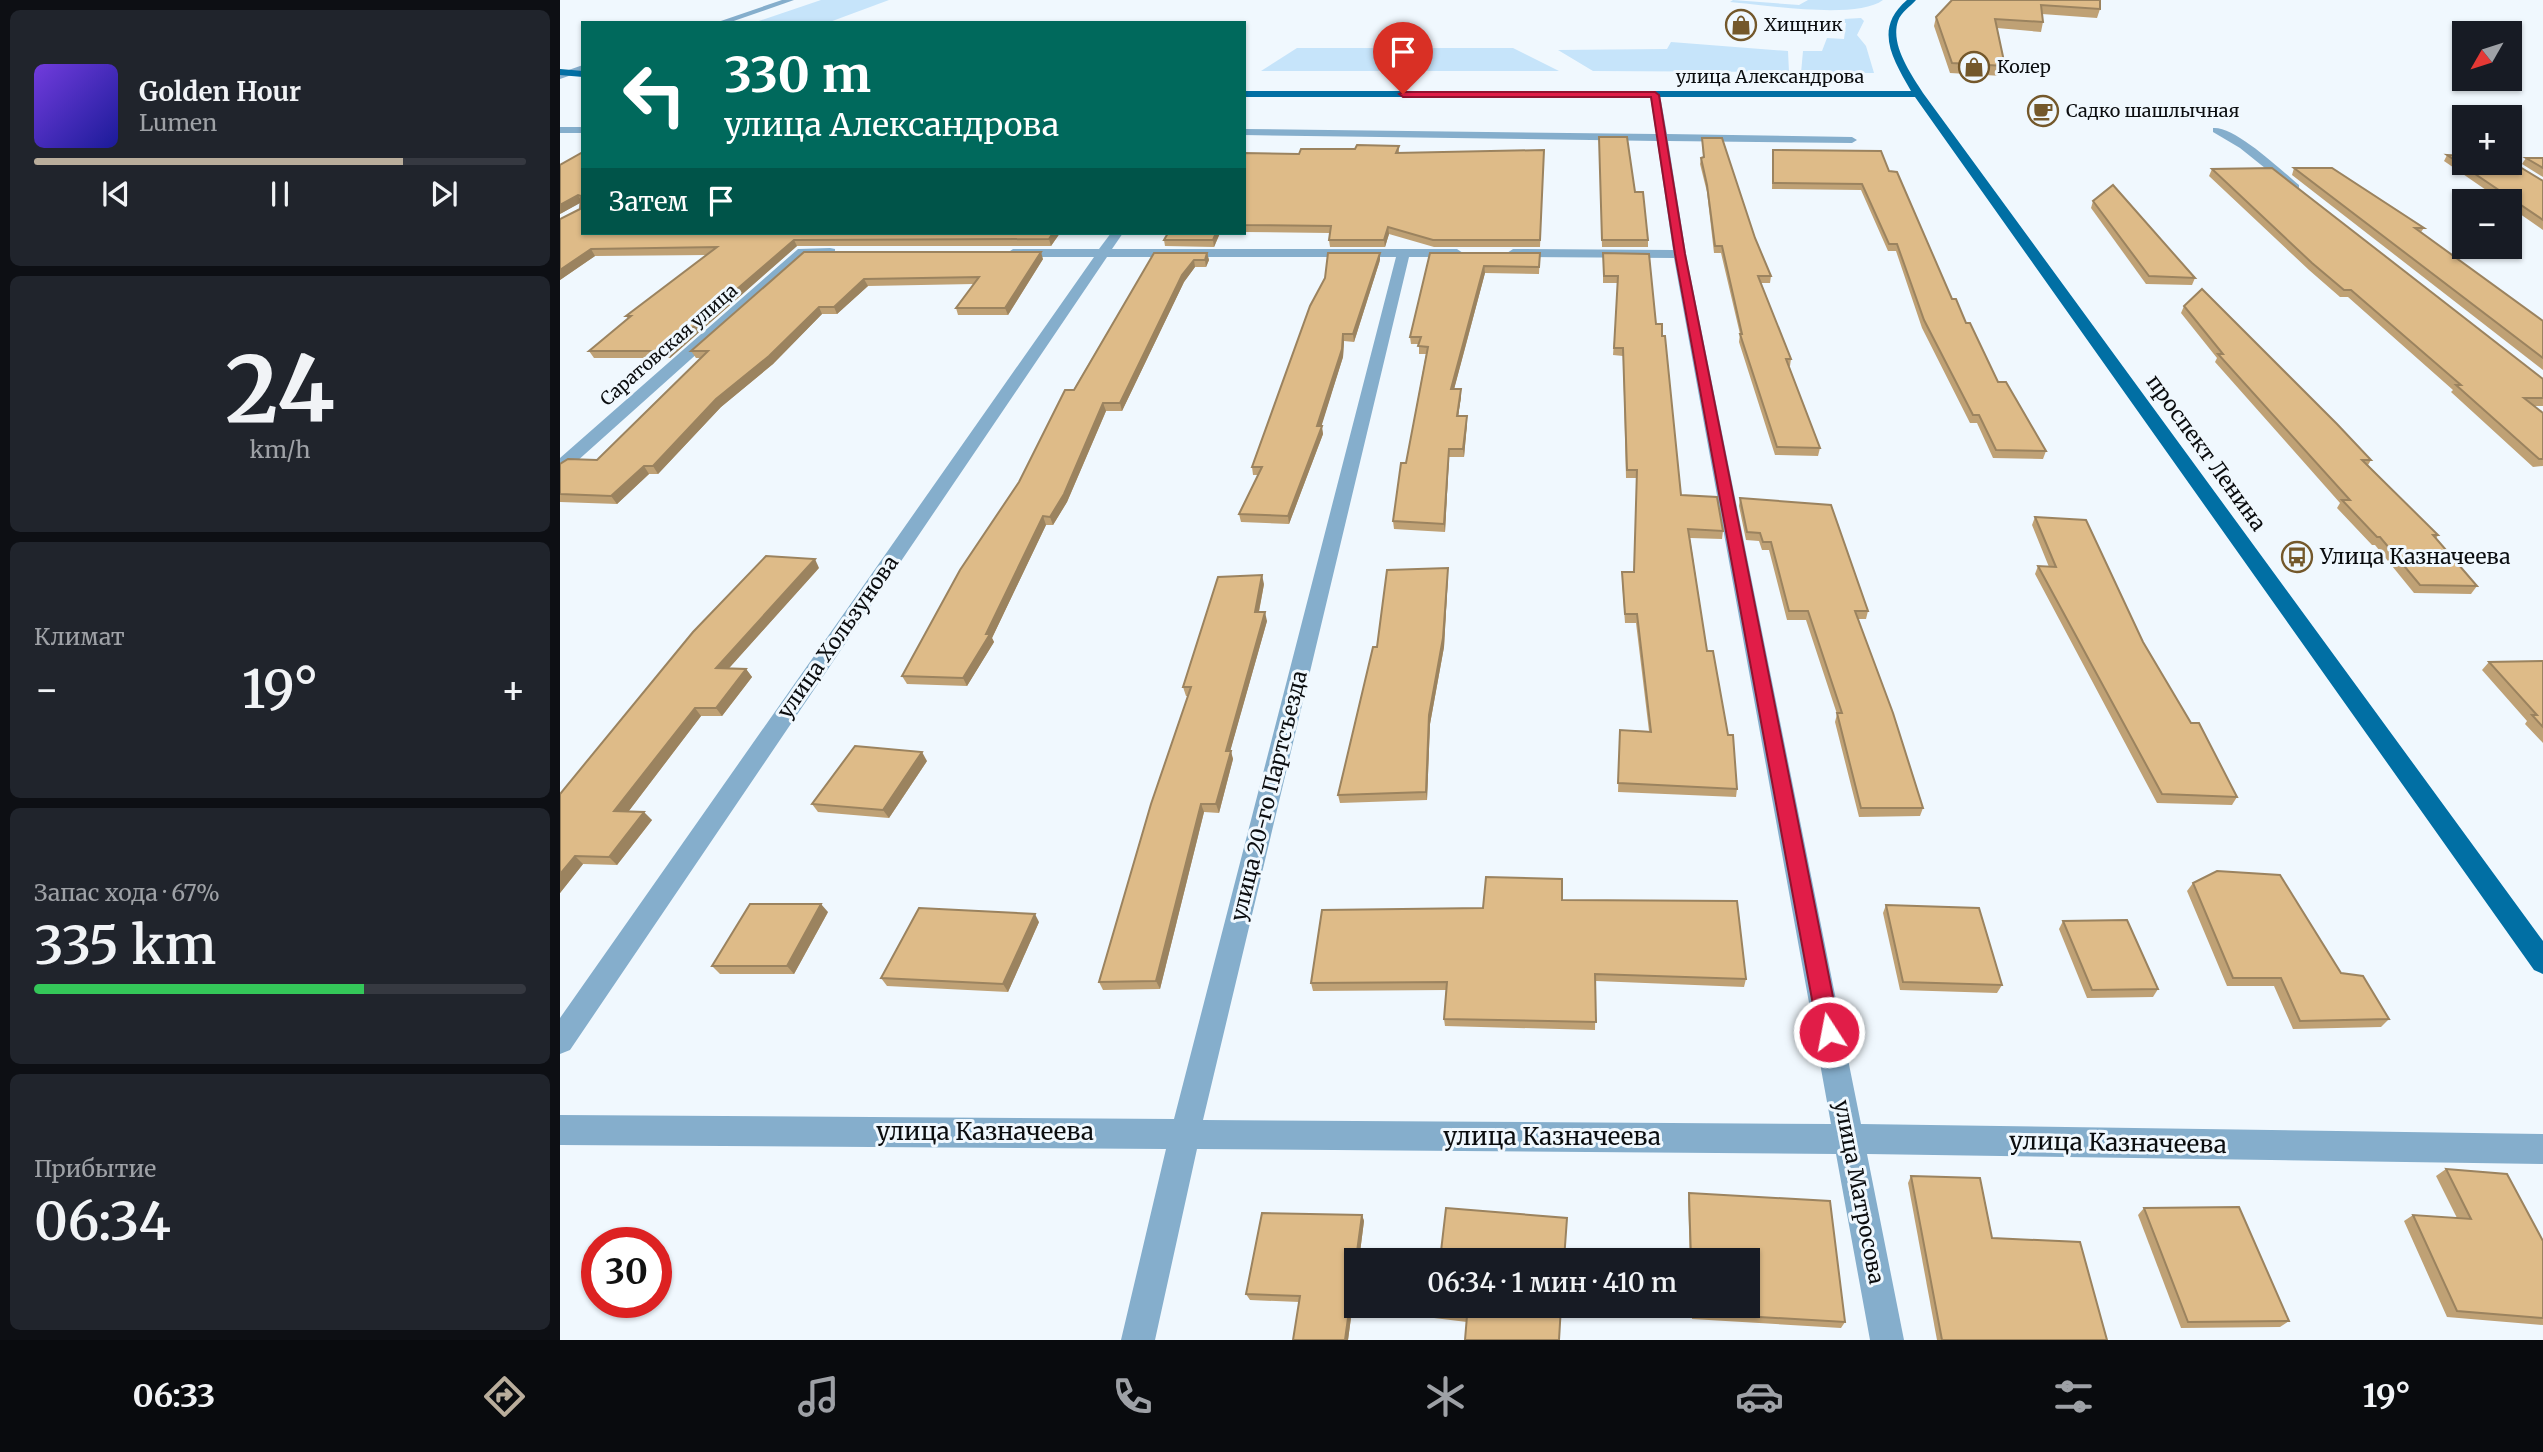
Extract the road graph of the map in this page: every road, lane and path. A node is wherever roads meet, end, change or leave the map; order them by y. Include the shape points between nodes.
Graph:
1 (790, 0) edge
2 (1912, 0) edge
3 (725, 21) edge
4 (581, 68) edge
5 (563, 73) edge
6 (581, 74) edge
7 (1246, 94) edge
8 (1919, 94) junction
9 (1655, 95) junction
10 (560, 130) edge
11 (581, 130) edge
12 (2217, 130) dead end
13 (1246, 132) edge
14 (1662, 137) junction
15 (1853, 140) dead end
16 (2308, 197) edge
17 (1116, 235) edge
18 (844, 252) edge
19 (994, 253) edge
20 (1103, 253) junction
21 (1403, 253) junction
22 (1473, 253) edge
23 (1500, 253) edge
24 (1680, 254) junction
25 (560, 467) edge
26 (2543, 962) edge
27 (560, 1041) edge
28 (560, 1130) edge
29 (1185, 1134) junction
30 (1849, 1139) junction
31 (2543, 1149) edge
32 (1138, 1340) edge
33 (1887, 1340) edge

1 - 3 street
2 - 8 main road, проспект Ленина via 1890,29 1899,60
4 - 5 street
5 - 6 main road
7 - 9 main road, улица Александрова
8 - 9 main road, улица Александрова
8 - 26 main road, проспект Ленина
9 - 14 street, улица Матросова
10 - 11 street
12 - 16 street
13 - 14 street
14 - 15 street
14 - 24 street, улица Матросова
17 - 20 street, улица Хользунова
18 - 25 street, Саратовская улица via 803,252
19 - 20 street
20 - 21 street
20 - 27 street, улица Хользунова
21 - 22 street
21 - 29 street, улица 20-го Партсъезда
23 - 24 street
24 - 30 street, улица Матросова
28 - 29 street, улица Казначеева
29 - 30 street, улица Казначеева
29 - 32 street, улица 20-го Партсъезда
30 - 31 street, улица Казначеева
30 - 33 street, улица Матросова

